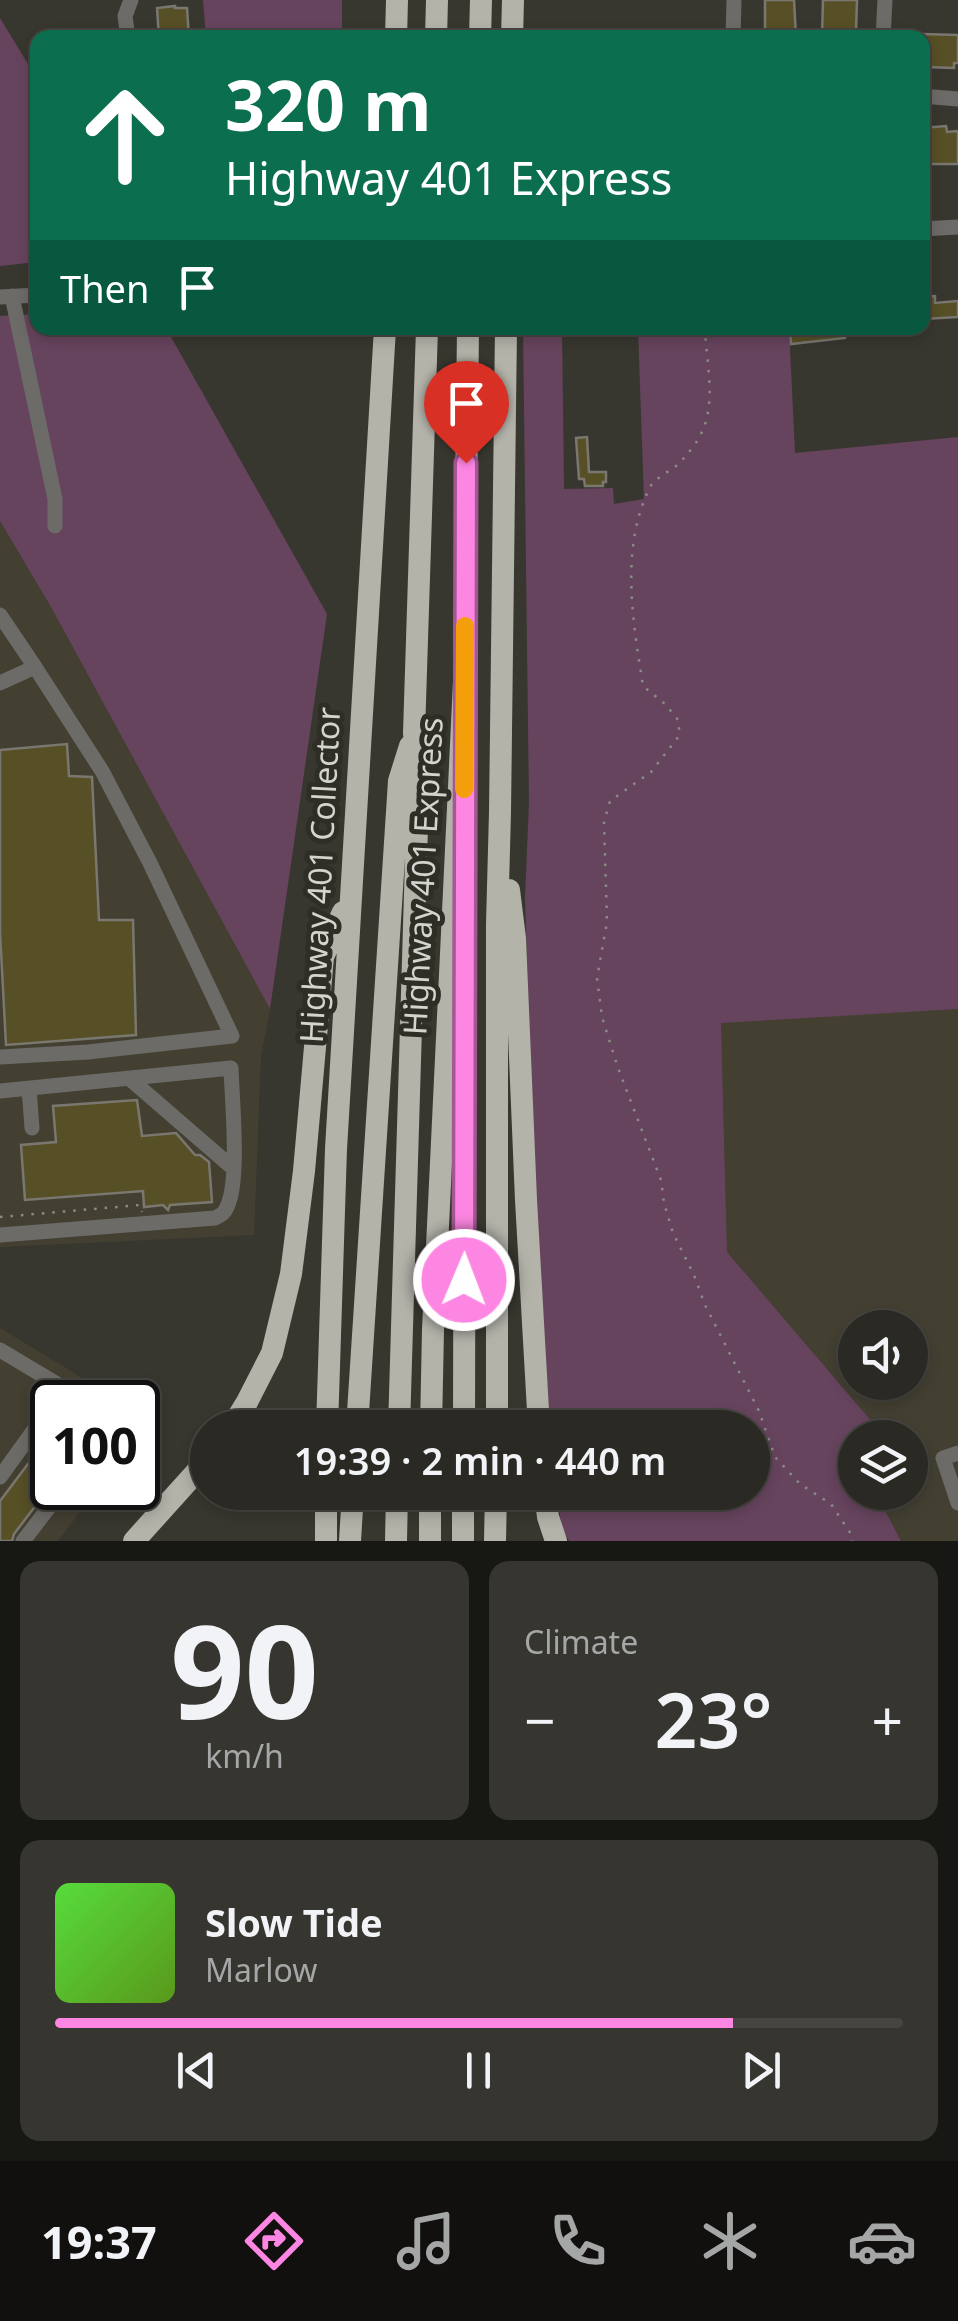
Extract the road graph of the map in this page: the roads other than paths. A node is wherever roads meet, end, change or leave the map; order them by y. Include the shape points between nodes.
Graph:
1 (131, 0) edge
2 (397, 0) edge
3 (437, 0) edge
4 (481, 0) edge
5 (513, 0) edge
6 (734, 0) edge
7 (884, 0) edge
8 (127, 30) edge
9 (396, 30) edge
10 (436, 30) edge
11 (480, 30) edge
12 (512, 30) edge
13 (732, 30) edge
14 (883, 30) edge
15 (930, 97) edge
16 (958, 99) edge
17 (958, 226) edge
18 (930, 229) edge
19 (6, 297) edge
20 (386, 335) edge
21 (427, 335) edge
22 (468, 335) edge
23 (506, 335) edge
24 (55, 526) dead end
25 (0, 616) edge
26 (35, 668) junction
27 (464, 682) junction
28 (0, 683) edge
29 (414, 734) junction
30 (500, 812) junction
31 (350, 895) junction
32 (0, 1057) edge
33 (130, 1079) junction
34 (29, 1088) junction
35 (0, 1090) edge
36 (32, 1128) dead end
37 (234, 1169) junction
38 (0, 1235) edge
39 (0, 1350) edge
40 (35, 1380) edge
41 (242, 1410) edge
42 (328, 1410) edge
43 (358, 1410) edge
44 (400, 1410) edge
45 (431, 1410) edge
46 (464, 1410) edge
47 (497, 1410) edge
48 (538, 1410) edge
49 (30, 1436) edge
50 (958, 1453) edge
51 (0, 1477) edge
52 (190, 1479) edge
53 (958, 1503) edge
54 (47, 1510) edge
55 (326, 1510) edge
56 (352, 1510) edge
57 (397, 1510) edge
58 (430, 1510) edge
59 (463, 1510) edge
60 (496, 1510) edge
61 (547, 1510) edge
62 (23, 1541) edge
63 (134, 1541) edge
64 (326, 1541) edge
65 (350, 1541) edge
66 (396, 1541) edge
67 (430, 1541) edge
68 (463, 1541) edge
69 (496, 1541) edge
70 (556, 1541) edge

1 - 8 street
2 - 9 highway
3 - 10 highway
4 - 11 highway
5 - 12 highway
6 - 13 street
7 - 14 street
15 - 16 street
17 - 18 street
19 - 24 street via 55,499
20 - 31 highway, Highway 401 Collector
21 - 29 highway, Highway 401 Express
22 - 27 highway, Highway 401 Express
23 - 30 highway
25 - 26 street
26 - 28 street
26 - 32 street via 102,771 232,1036
27 - 45 highway, Highway 401 Express
27 - 46 highway
29 - 43 highway via 399,781
29 - 44 highway, Highway 401 Express via 418,794
30 - 47 highway
30 - 48 highway via 515,938
31 - 41 highway via 323,957 291,1274 272,1353
31 - 42 highway, Highway 401 Collector
33 - 34 street
33 - 37 street
33 - 37 street via 231,1068
34 - 35 street
34 - 36 street
37 - 38 street via 228,1207 215,1218
39 - 40 street
49 - 51 street
50 - 53 street via 942,1458
52 - 63 highway
54 - 62 street
55 - 64 highway
56 - 65 highway
57 - 66 highway
58 - 67 highway
59 - 68 highway
60 - 69 highway
61 - 70 highway

